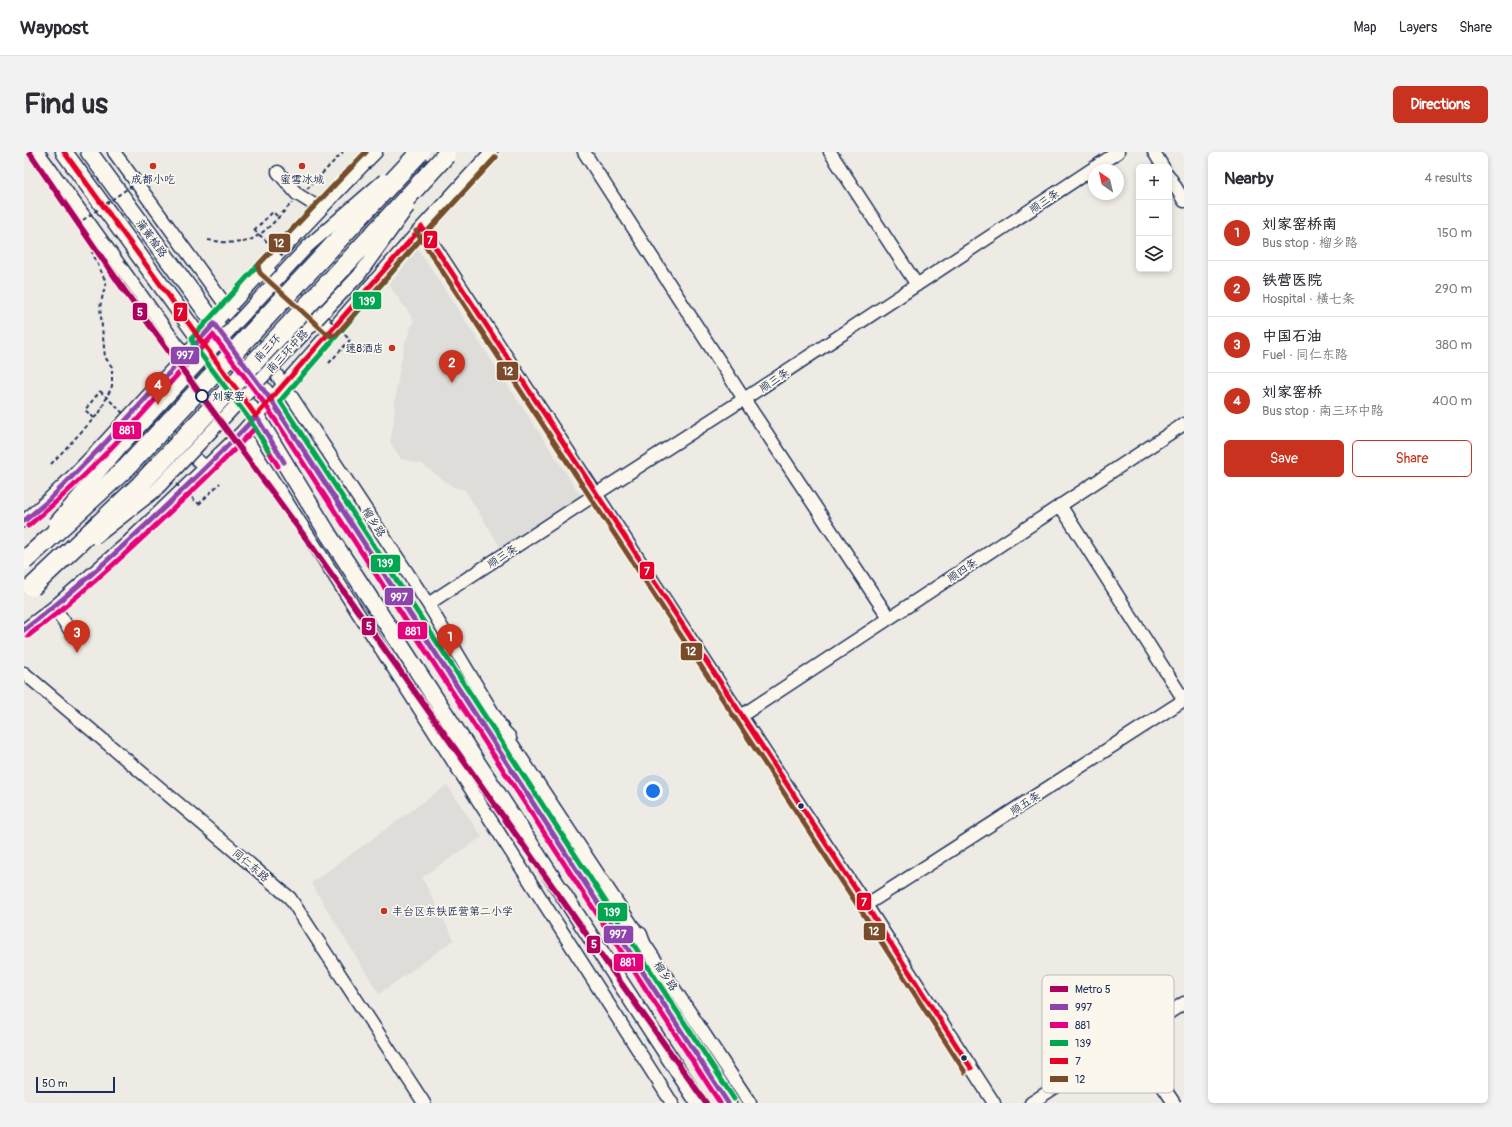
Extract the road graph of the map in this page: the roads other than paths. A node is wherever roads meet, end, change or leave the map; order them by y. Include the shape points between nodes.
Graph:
1 (38, 152) edge
2 (64, 152) edge
3 (89, 152) edge
4 (114, 152) edge
5 (376, 152) edge
6 (418, 152) edge
7 (491, 152) edge
8 (584, 152) edge
9 (830, 152) edge
10 (1118, 152) edge
11 (1154, 152) edge
12 (446, 155) dead end
13 (1161, 164) edge
14 (278, 172) dead end
15 (1172, 181) edge
16 (1184, 201) edge
17 (321, 209) junction
18 (422, 227) junction
19 (265, 268) junction
20 (917, 285) junction
21 (228, 309) junction
22 (214, 324) junction
23 (332, 329) junction
24 (199, 340) junction
25 (185, 356) junction
26 (284, 385) junction
27 (744, 399) junction
28 (271, 400) junction
29 (138, 406) junction
30 (256, 416) junction
31 (1184, 424) edge
32 (242, 432) junction
33 (206, 468) junction
34 (596, 494) junction
35 (1060, 505) junction
36 (24, 521) edge
37 (24, 560) edge
38 (32, 587) dead end
39 (428, 604) junction
40 (54, 607) junction
41 (889, 618) junction
42 (24, 630) edge
43 (72, 633) dead end
44 (24, 673) edge
45 (457, 685) junction
46 (1184, 700) edge
47 (741, 716) junction
48 (508, 738) junction
49 (866, 905) junction
50 (639, 934) junction
51 (662, 1002) junction
52 (1184, 1003) edge
53 (1174, 1010) edge
54 (1047, 1093) edge
55 (1167, 1093) edge
56 (424, 1103) edge
57 (672, 1103) edge
58 (698, 1103) edge
59 (728, 1103) edge
60 (750, 1103) edge
61 (994, 1103) edge
62 (1031, 1103) edge
63 (1174, 1103) edge

1 - 25 street
2 - 24 main road, 蒲黄榆路
3 - 22 main road, 蒲黄榆路
4 - 21 street, 榴乡路
5 - 17 street
6 - 37 highway, 南三环, bridge via 126,468
7 - 18 street
8 - 27 street
9 - 20 street
10 - 20 street, 顺三条
11 - 13 street
12 - 38 highway, 南三环, bridge via 140,485
14 - 17 street via 300,196
15 - 16 street
17 - 19 street
18 - 23 street
18 - 34 street
19 - 21 street
19 - 23 street
20 - 27 street, 顺三条
21 - 22 street
21 - 26 street, 榴乡路
22 - 24 street
22 - 28 main road, 蒲黄榆路
23 - 26 street
24 - 25 street
24 - 30 main road, 蒲黄榆路
25 - 29 street
26 - 28 street
26 - 39 street, 榴乡路
27 - 34 street, 顺三条
27 - 41 street
28 - 30 street
28 - 45 main road, 榴乡路
29 - 33 street
29 - 36 street via 106,442
30 - 32 street
30 - 58 main road via 334,544
31 - 35 street, 顺四条
32 - 33 street
32 - 57 street
33 - 40 street via 126,544
34 - 39 street, 顺三条
34 - 47 street
35 - 41 street, 顺四条
35 - 46 street
39 - 48 street, 榴乡路
40 - 42 street
40 - 43 street
41 - 47 street, 顺四条
44 - 56 street, 同仁东路 via 290,898
45 - 48 main road
45 - 51 main road, 榴乡路
46 - 49 street, 顺五条
47 - 49 street
48 - 50 street, 榴乡路
49 - 61 street
50 - 51 main road
50 - 60 street, 榴乡路
51 - 59 main road, 榴乡路
52 - 53 street
54 - 62 street
55 - 63 street

